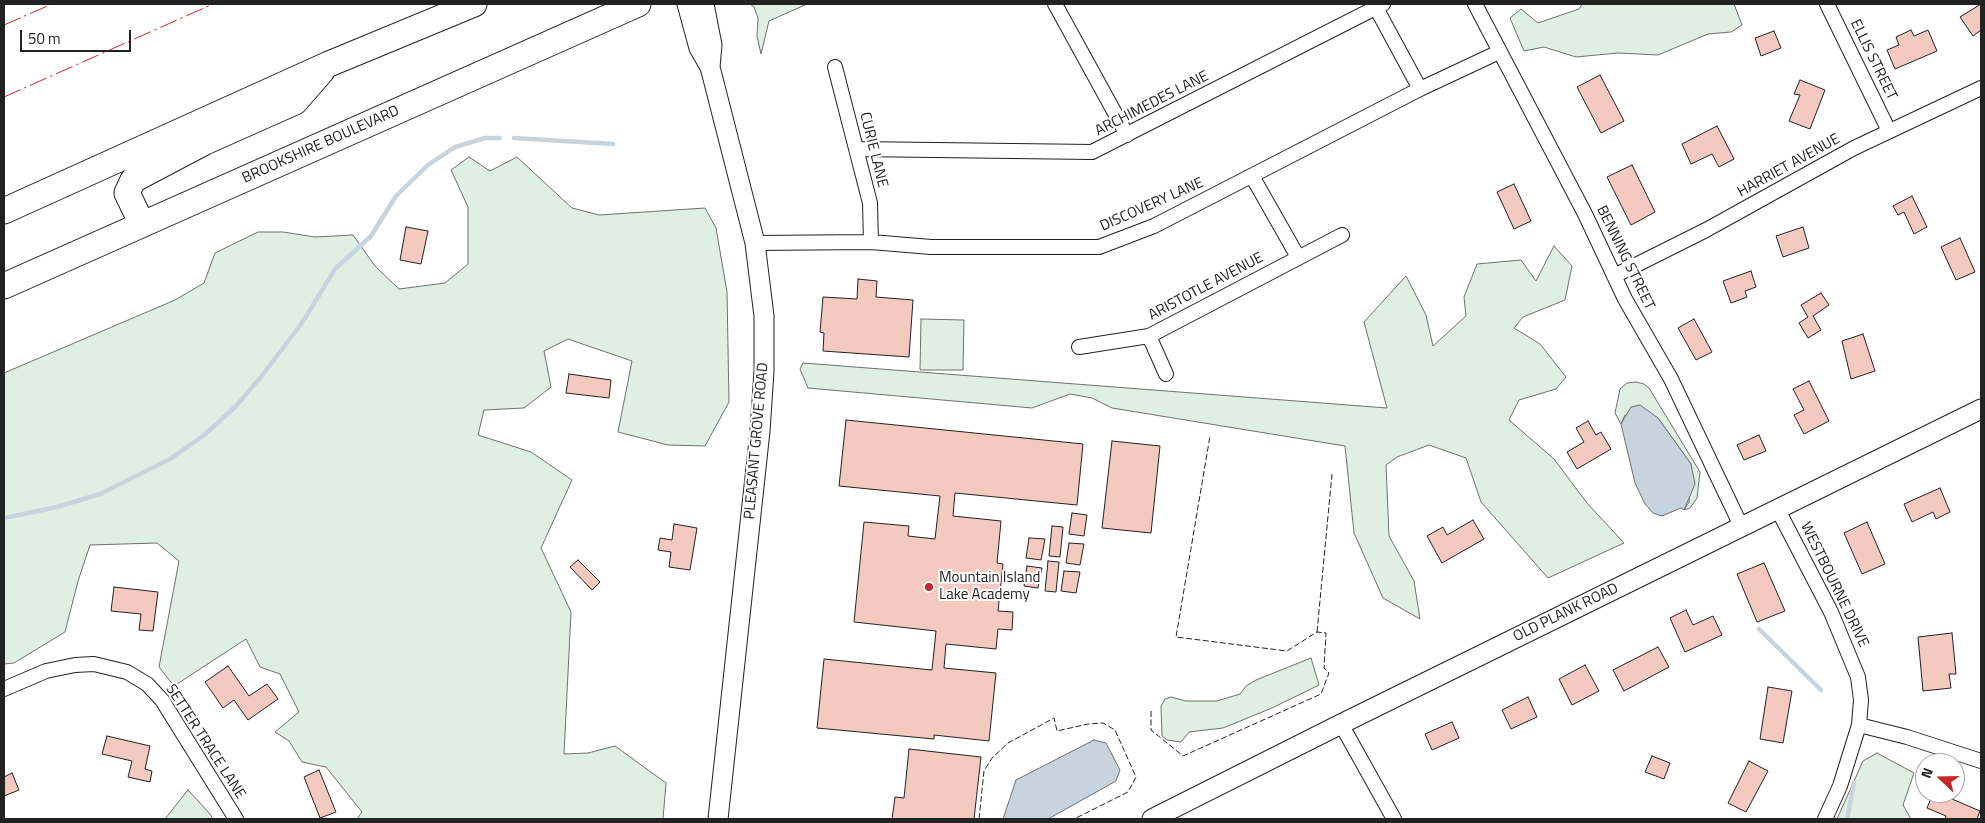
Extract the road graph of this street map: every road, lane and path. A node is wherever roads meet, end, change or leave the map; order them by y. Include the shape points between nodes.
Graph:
1 (474, 4) edge
2 (606, 4) edge
3 (638, 4) edge
4 (687, 4) edge
5 (704, 4) edge
6 (1055, 4) edge
7 (1475, 4) edge
8 (1827, 4) edge
9 (1378, 5) edge
10 (576, 32) junction
11 (1499, 52) junction
12 (329, 64) junction
13 (710, 67) junction
14 (835, 67) dead end
15 (1981, 88) edge
16 (1420, 89) junction
17 (1889, 131) junction
18 (1127, 135) junction
19 (856, 149) junction
20 (1252, 176) junction
21 (4, 211) edge
22 (142, 224) junction
23 (1342, 235) dead end
24 (871, 242) junction
25 (756, 243) junction
26 (1298, 257) junction
27 (1614, 276) junction
28 (4, 286) edge
29 (1149, 336) junction
30 (1079, 348) dead end
31 (1166, 374) dead end
32 (1981, 409) edge
33 (1778, 510) junction
34 (1742, 528) junction
35 (4, 689) edge
36 (1341, 724) junction
37 (1860, 725) junction
38 (1981, 761) edge
39 (236, 819) edge
40 (718, 819) edge
41 (1152, 819) edge
42 (1394, 819) edge
43 (1825, 819) edge

1 - 12 highway
2 - 10 highway
3 - 10 highway, BROOKSHIRE BOULEVARD
4 - 13 street, PLEASANT GROVE ROAD via 699,48
5 - 13 street, PLEASANT GROVE ROAD via 712,45
6 - 18 street
7 - 11 street, BENNING STREET
8 - 17 street, ELLIS STREET
9 - 16 street
9 - 18 street, ARCHIMEDES LANE
10 - 22 highway, BROOKSHIRE BOULEVARD
11 - 16 street, DISCOVERY LANE
11 - 27 street, BENNING STREET via 1585,214
12 - 21 highway
12 - 22 highway via 295,102 205,142 133,180 128,193
13 - 25 street, PLEASANT GROVE ROAD
14 - 19 street, CURIE LANE
15 - 17 street, HARRIET AVENUE
16 - 20 street, DISCOVERY LANE
17 - 27 street, HARRIET AVENUE
18 - 19 street, ARCHIMEDES LANE via 1092,152
19 - 24 street, CURIE LANE via 870,203
20 - 24 street, DISCOVERY LANE via 1154,226 1099,247 931,246
20 - 26 street
22 - 28 highway, BROOKSHIRE BOULEVARD
23 - 26 street, ARISTOTLE AVENUE
24 - 25 street, DISCOVERY LANE
25 - 40 street, PLEASANT GROVE ROAD via 764,316 764,371
26 - 29 street, ARISTOTLE AVENUE
27 - 34 street, BENNING STREET via 1671,379
29 - 30 street, ARISTOTLE AVENUE
29 - 31 street
32 - 33 street, OLD PLANK ROAD
33 - 34 street, OLD PLANK ROAD
33 - 37 street, WESTBOURNE DRIVE via 1849,652 1858,677
34 - 36 street, OLD PLANK ROAD
35 - 39 street, SETTER TRACE LANE via 46,671 75,665 94,664 128,672 147,684 162,700
36 - 41 street, OLD PLANK ROAD
36 - 42 street
37 - 38 street
37 - 43 street, WESTBOURNE DRIVE via 1840,786

